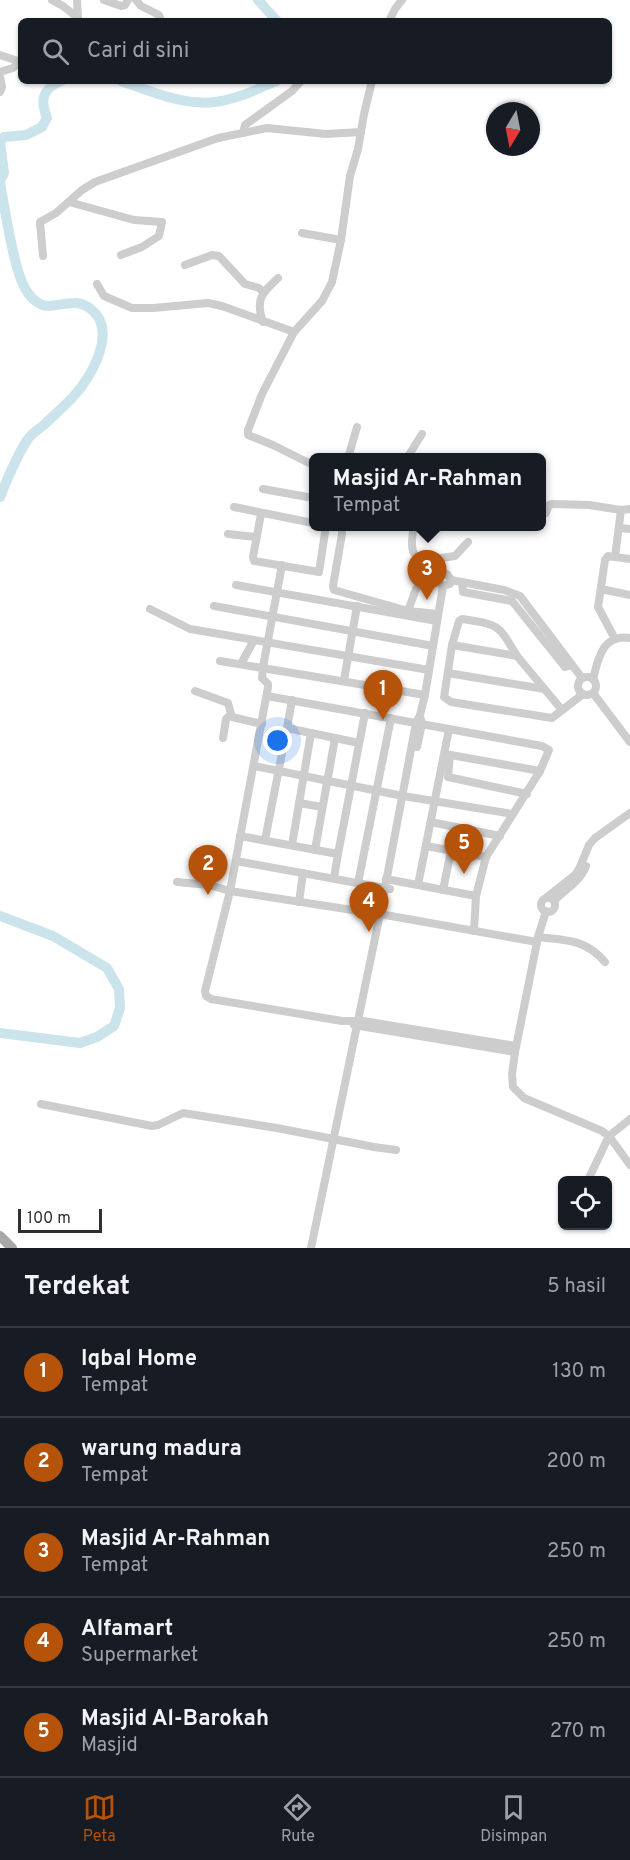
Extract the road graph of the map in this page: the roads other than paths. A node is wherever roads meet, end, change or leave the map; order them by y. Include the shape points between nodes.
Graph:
1 (52, 0) edge
2 (77, 0) edge
3 (104, 0) edge
4 (128, 0) edge
5 (136, 0) edge
6 (402, 0) edge
7 (76, 18) edge
8 (78, 18) edge
9 (160, 18) edge
10 (390, 18) edge
11 (0, 55) edge
12 (18, 61) edge
13 (18, 64) edge
14 (0, 72) edge
15 (0, 77) edge
16 (299, 84) edge
17 (371, 84) edge
18 (0, 92) edge
19 (361, 132) junction
20 (243, 133) junction
21 (69, 202) junction
22 (302, 232) dead end
23 (341, 240) junction
24 (121, 255) dead end
25 (43, 256) dead end
26 (185, 265) dead end
27 (278, 278) dead end
28 (97, 284) dead end
29 (263, 292) junction
30 (263, 322) junction
31 (294, 332) junction
32 (357, 427) dead end
33 (422, 434) dead end
34 (349, 453) edge
35 (410, 453) edge
36 (309, 463) edge
37 (263, 489) dead end
38 (309, 497) edge
39 (234, 507) dead end
40 (625, 510) edge
41 (546, 513) edge
42 (261, 514) junction
43 (309, 522) edge
44 (620, 528) junction
45 (630, 529) edge
46 (326, 531) edge
47 (342, 531) edge
48 (413, 531) edge
49 (228, 534) dead end
50 (255, 537) junction
51 (468, 542) dead end
52 (615, 556) junction
53 (630, 559) edge
54 (282, 565) junction
55 (431, 569) junction
56 (440, 576) junction
57 (451, 580) junction
58 (236, 585) dead end
59 (442, 586) junction
60 (601, 589) junction
61 (277, 592) junction
62 (630, 595) edge
63 (214, 606) dead end
64 (357, 606) junction
65 (150, 609) dead end
66 (408, 610) junction
67 (437, 617) junction
68 (272, 618) junction
69 (352, 631) junction
70 (630, 638) edge
71 (615, 639) junction
72 (254, 640) junction
73 (268, 642) junction
74 (452, 645) junction
75 (433, 646) junction
76 (348, 655) junction
77 (517, 656) junction
78 (220, 660) dead end
79 (241, 663) junction
80 (263, 667) junction
81 (429, 670) junction
82 (531, 673) junction
83 (448, 674) junction
84 (582, 678) junction
85 (593, 679) junction
86 (344, 680) junction
87 (516, 684) junction
88 (544, 689) junction
89 (195, 691) dead end
90 (593, 693) junction
91 (583, 694) junction
92 (425, 695) junction
93 (267, 696) junction
94 (292, 700) junction
95 (562, 710) junction
96 (365, 713) junction
97 (230, 715) junction
98 (391, 718) junction
99 (419, 720) junction
100 (262, 724) junction
101 (287, 728) junction
102 (449, 729) junction
103 (311, 733) junction
104 (223, 738) dead end
105 (335, 738) junction
106 (630, 742) edge
107 (359, 743) junction
108 (447, 755) junction
109 (254, 766) junction
110 (278, 771) junction
111 (540, 771) junction
112 (304, 777) junction
113 (327, 781) junction
114 (351, 786) junction
115 (376, 791) junction
116 (527, 794) junction
117 (406, 797) junction
118 (435, 801) junction
119 (299, 803) junction
120 (322, 807) junction
121 (630, 813) edge
122 (513, 814) junction
123 (630, 819) edge
124 (431, 822) junction
125 (240, 836) junction
126 (500, 836) junction
127 (266, 840) junction
128 (292, 845) junction
129 (426, 846) junction
130 (315, 850) junction
131 (451, 851) junction
132 (338, 854) junction
133 (486, 857) junction
134 (236, 861) junction
135 (303, 873) junction
136 (334, 878) junction
137 (177, 882) dead end
138 (358, 883) junction
139 (388, 884) junction
140 (418, 885) junction
141 (443, 890) junction
142 (230, 891) junction
143 (476, 896) junction
144 (550, 900) junction
145 (299, 902) junction
146 (383, 915) junction
147 (474, 931) junction
148 (537, 940) junction
149 (605, 962) dead end
150 (360, 1024) junction
151 (515, 1049) junction
152 (41, 1104) dead end
153 (630, 1119) edge
154 (609, 1136) junction
155 (336, 1139) junction
156 (396, 1150) dead end
157 (630, 1166) edge
158 (590, 1176) edge
159 (0, 1236) edge
160 (12, 1248) edge
161 (311, 1248) edge
162 (317, 1248) edge

1 - 7 street
2 - 8 street
3 - 4 street via 121,6
5 - 9 street
6 - 10 street
11 - 12 street
13 - 14 street
15 - 18 street
16 - 20 street via 245,125
17 - 19 street
19 - 20 street via 326,135 276,128
19 - 23 street
20 - 21 street via 108,177 82,190
21 - 24 street via 134,220 162,222 159,236
21 - 25 street via 40,222
22 - 23 street
23 - 31 street via 330,288
26 - 29 street via 219,256 245,284
27 - 29 street
28 - 30 street via 104,296 136,308 206,303
29 - 30 street via 259,306
30 - 31 street
31 - 36 street via 262,394 248,433
32 - 34 street
33 - 35 street
37 - 38 street
39 - 42 street
40 - 41 street via 552,504
40 - 44 street
42 - 43 street
42 - 50 street
44 - 45 street
44 - 52 street
46 - 54 street via 322,573
47 - 66 street via 332,588
48 - 55 street via 414,554
49 - 50 street
50 - 54 street via 253,560
51 - 55 street via 455,556 441,558
52 - 53 street
52 - 60 street via 605,560
54 - 61 street
55 - 56 street
55 - 66 street via 416,589
56 - 57 street via 447,574
56 - 59 street
57 - 59 street
57 - 84 street via 520,596 533,620
58 - 61 street
59 - 67 street
60 - 62 street
60 - 71 street via 599,610
61 - 64 street
61 - 68 street
63 - 68 street
64 - 67 street
64 - 69 street
65 - 72 street via 190,628
66 - 67 street
67 - 75 street
68 - 69 street
68 - 73 street
69 - 75 street
69 - 76 street
70 - 71 street
71 - 85 street via 598,657
72 - 73 street
72 - 79 street
73 - 76 street
73 - 80 street
74 - 77 street
74 - 77 street via 456,625 462,619 493,624
74 - 83 street
75 - 81 street
76 - 81 street
76 - 86 street
77 - 82 street
78 - 79 street
79 - 80 street
80 - 86 street
80 - 93 street via 262,678 269,686
81 - 92 street
82 - 87 street
82 - 88 street
83 - 87 street
83 - 95 street via 444,697 452,702 552,718
84 - 85 street
84 - 91 street via 578,684
85 - 90 street
86 - 92 street
87 - 88 street
88 - 95 street
89 - 97 street via 228,703
90 - 91 street
90 - 106 street
91 - 95 street
92 - 99 street
93 - 94 street
93 - 100 street
94 - 96 street
94 - 101 street
96 - 98 street
96 - 107 street
97 - 100 street
97 - 104 street
98 - 99 street
98 - 115 street
99 - 102 street
99 - 117 street
100 - 109 street
101 - 103 street
101 - 110 street
102 - 108 street
102 - 111 street via 547,748
103 - 105 street
103 - 112 street
105 - 107 street
105 - 113 street
107 - 114 street
108 - 111 street
108 - 116 street via 448,777
108 - 118 street
109 - 110 street
109 - 125 street
110 - 112 street
110 - 127 street
111 - 116 street
112 - 113 street
112 - 119 street
113 - 114 street
113 - 120 street
114 - 115 street
114 - 132 street
115 - 117 street
115 - 138 street
116 - 122 street
117 - 118 street
117 - 139 street
118 - 122 street
118 - 124 street
119 - 120 street
119 - 128 street
120 - 130 street
121 - 144 street via 591,842 575,875
122 - 126 street
123 - 144 street via 593,847 583,874
124 - 126 street
124 - 129 street
125 - 127 street
125 - 134 street
126 - 133 street
127 - 128 street
128 - 130 street
129 - 131 street
129 - 140 street
130 - 132 street
131 - 133 street
131 - 141 street
132 - 136 street
133 - 143 street
134 - 135 street
134 - 142 street
135 - 136 street
135 - 145 street
136 - 138 street
137 - 142 street
138 - 139 street
139 - 140 street
139 - 146 street
140 - 141 street
141 - 143 street
142 - 145 street
142 - 150 street via 206,996
143 - 147 street
144 - 148 street via 544,899 541,904 546,911
145 - 146 street
146 - 147 street
146 - 150 street
147 - 148 street
148 - 149 street via 581,943
148 - 151 street
150 - 151 street
150 - 155 street
151 - 154 street via 512,1083 519,1095
152 - 155 street via 152,1126 183,1113
153 - 154 street
154 - 157 street
154 - 158 street
155 - 156 street
155 - 161 street
155 - 162 street
159 - 160 main road

